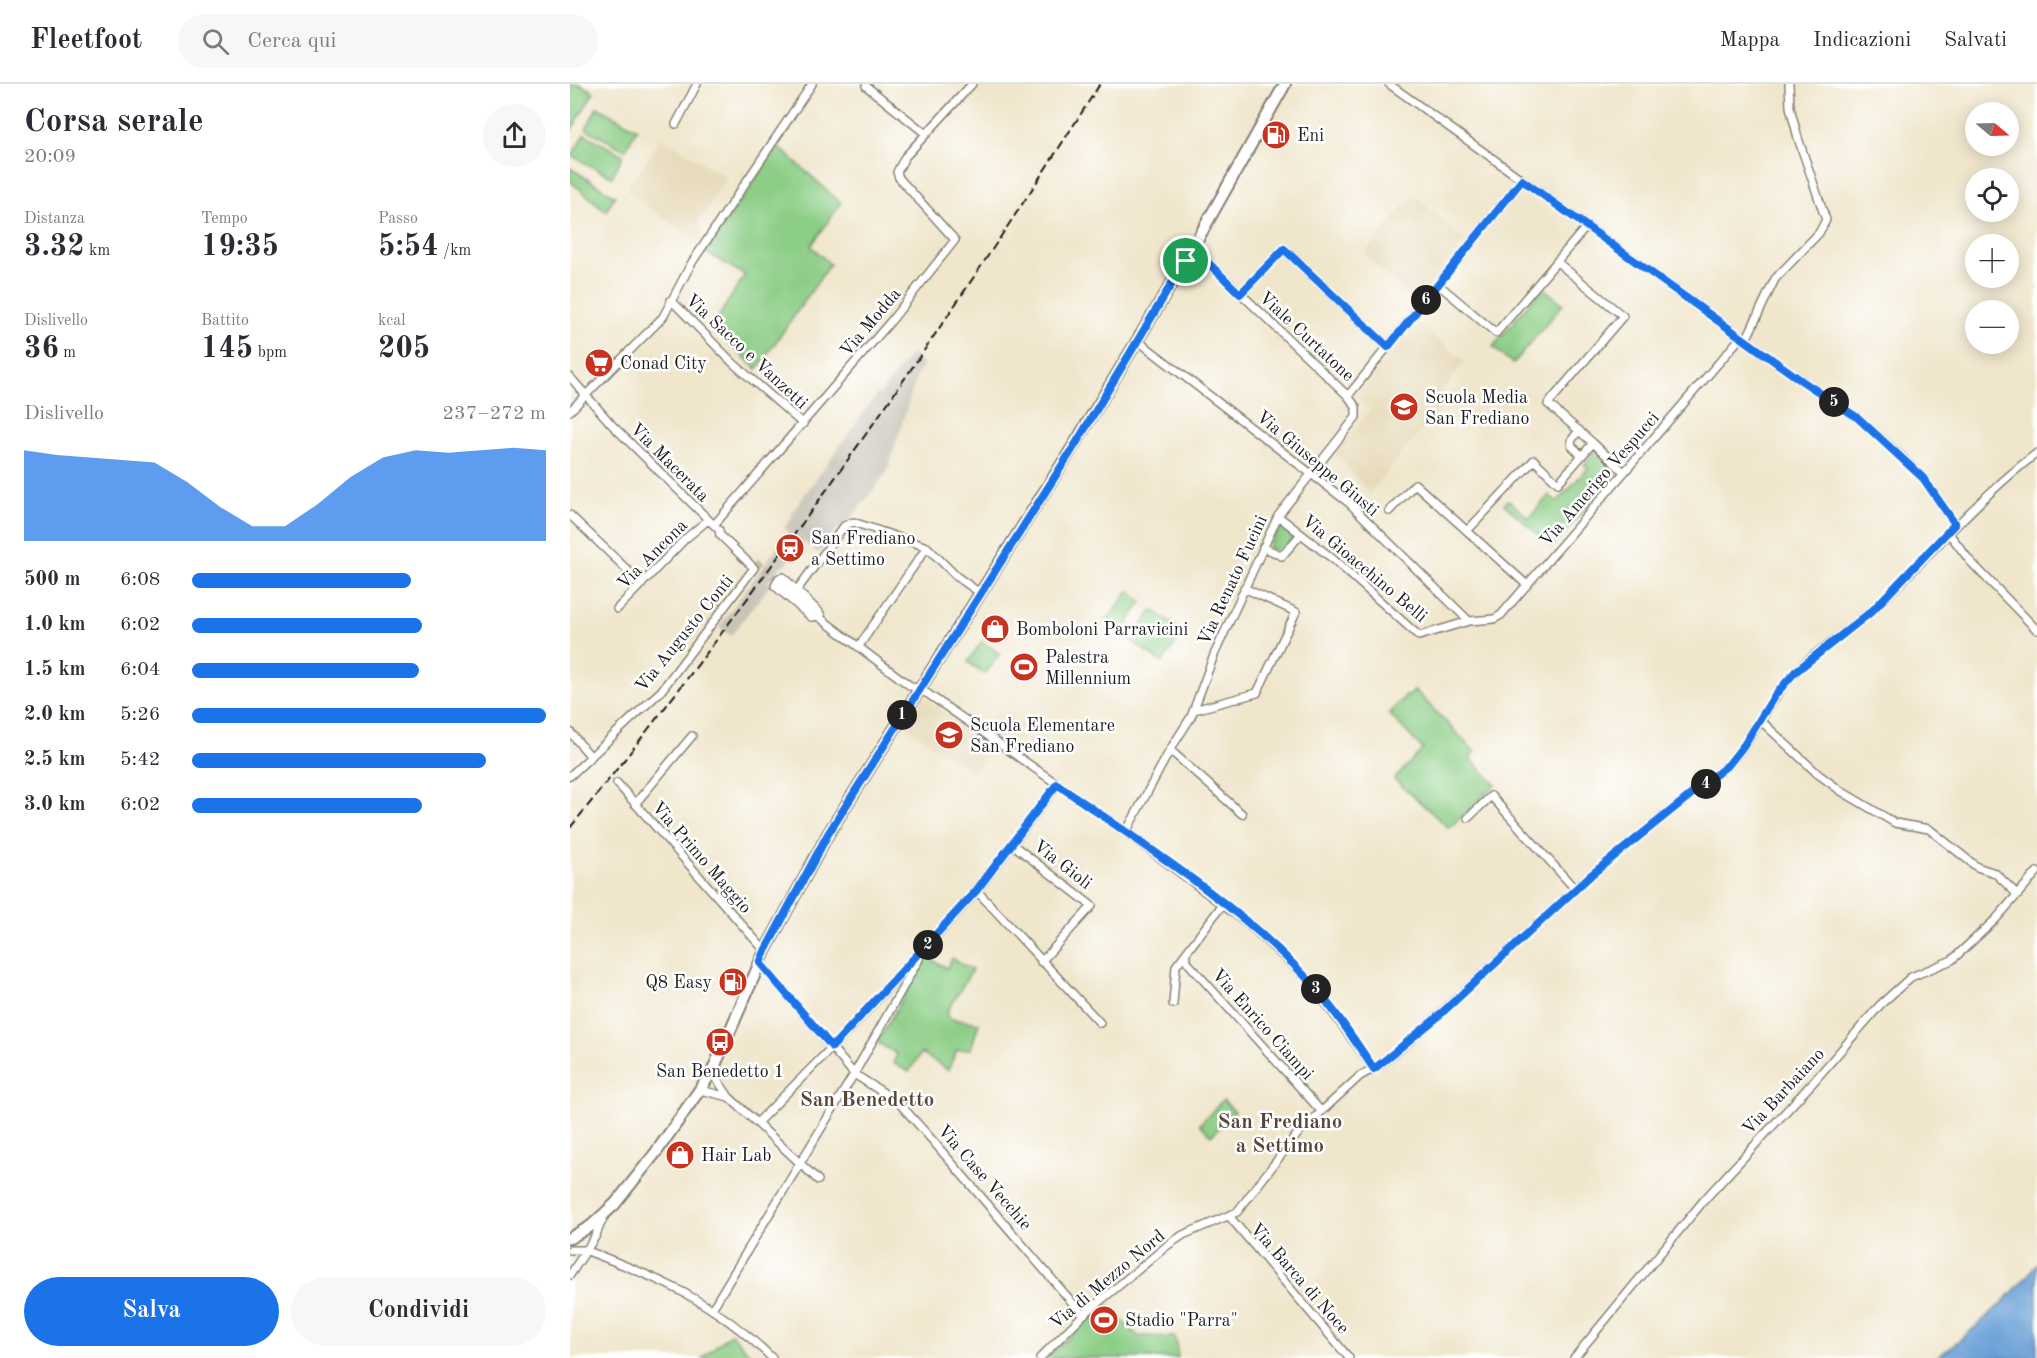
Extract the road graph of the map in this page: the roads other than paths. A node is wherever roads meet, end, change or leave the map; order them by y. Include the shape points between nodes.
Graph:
1 (697, 84) edge
2 (812, 84) edge
3 (1285, 84) edge
4 (1389, 84) edge
5 (1789, 84) edge
6 (866, 86) dead end
7 (967, 86) edge
8 (676, 124) dead end
9 (926, 134) junction
10 (1522, 180) junction
11 (1587, 226) junction
12 (1193, 248) junction
13 (1557, 262) junction
14 (1439, 285) junction
15 (1240, 294) junction
16 (671, 300) junction
17 (1743, 339) junction
18 (1137, 340) junction
19 (1388, 347) junction
20 (570, 377) edge
21 (584, 395) junction
22 (1348, 396) junction
23 (574, 401) edge
24 (570, 411) edge
25 (803, 424) junction
26 (1579, 430) junction
27 (1593, 443) junction
28 (2037, 453) edge
29 (1582, 456) junction
30 (1624, 472) junction
31 (1311, 473) junction
32 (1389, 511) dead end
33 (570, 515) edge
34 (1278, 516) junction
35 (1955, 524) junction
36 (713, 525) junction
37 (1467, 531) junction
38 (1948, 532) junction
39 (1301, 534) junction
40 (927, 547) junction
41 (1263, 547) junction
42 (755, 564) joint
43 (779, 582) tunnel mouth
44 (642, 584) junction
45 (1527, 585) junction
46 (1244, 588) junction
47 (797, 590) junction
48 (980, 593) junction
49 (617, 609) dead end
50 (821, 616) junction
51 (1469, 621) junction
52 (2037, 630) edge
53 (859, 646) junction
54 (918, 690) junction
55 (1194, 710) junction
56 (1760, 720) junction
57 (570, 732) edge
58 (692, 736) dead end
59 (1170, 750) junction
60 (591, 757) junction
61 (570, 776) edge
62 (617, 783) dead end
63 (1057, 784) junction
64 (635, 804) junction
65 (1242, 814) dead end
66 (1468, 818) dead end
67 (1126, 832) junction
68 (1012, 844) junction
69 (2037, 872) edge
70 (1575, 889) junction
71 (976, 891) junction
72 (2018, 896) junction
73 (1223, 904) junction
74 (765, 951) junction
75 (922, 951) junction
76 (1185, 955) junction
77 (1041, 962) junction
78 (760, 963) junction
79 (1173, 1004) dead end
80 (1100, 1023) dead end
81 (832, 1047) junction
82 (1374, 1069) junction
83 (712, 1072) junction
84 (854, 1074) junction
85 (700, 1090) junction
86 (729, 1097) junction
87 (1321, 1111) junction
88 (757, 1123) junction
89 (800, 1164) junction
90 (818, 1180) dead end
91 (604, 1216) junction
92 (1229, 1216) junction
93 (570, 1238) edge
94 (570, 1250) edge
95 (585, 1250) junction
96 (570, 1275) edge
97 (712, 1309) junction
98 (1083, 1315) junction
99 (772, 1358) edge
100 (1041, 1358) edge
101 (1349, 1358) edge
102 (1574, 1358) edge

1 - 8 street
2 - 16 street via 690,264
3 - 12 main road
4 - 10 street
5 - 17 street, Via Amerigo Vespucci via 1798,138 1826,220 1819,233 1775,279
6 - 9 street
7 - 9 street, Via Modda
9 - 25 street, Via Modda via 905,157 897,174 955,240
10 - 11 street
10 - 14 street
11 - 13 street
11 - 17 street
12 - 15 street, Viale Curtatone
12 - 18 main road
13 - 14 street via 1496,333
13 - 26 street via 1623,316 1548,404
14 - 19 street
15 - 19 street via 1284,249
15 - 22 street, Viale Curtatone
16 - 21 street via 663,317
16 - 25 street, Via Sacco e Vanzetti via 733,363
17 - 30 street, Via Amerigo Vespucci
17 - 35 street via 1865,423 1923,478
18 - 31 street, Via Giuseppe Giusti
18 - 48 main road
19 - 22 street
20 - 21 street, Via Macerata
21 - 23 street
21 - 36 street, Via Macerata
22 - 31 street, Via Renato Fucini via 1357,415
23 - 24 street
25 - 36 street, Via Modda
26 - 27 street
26 - 29 street via 1571,441
27 - 29 street
27 - 30 street
28 - 35 street, Via di Mezzo Nord
29 - 37 street via 1558,483 1534,460
30 - 45 street, Via Amerigo Vespucci
31 - 34 street, Via Renato Fucini
31 - 51 street, Via Giuseppe Giusti via 1349,503
32 - 37 street via 1415,484
33 - 44 street
34 - 39 street, Via Gioacchino Belli
34 - 41 street, Via Renato Fucini
35 - 38 street, Via di Mezzo Nord
36 - 42 street, Via Macerata
36 - 44 street, Via Ancona
37 - 45 street
38 - 52 street via 1970,561
38 - 56 street, Via di Mezzo Nord via 1872,611 1795,672
39 - 41 street via 1282,556
39 - 51 street, Via Gioacchino Belli via 1419,636
40 - 47 street via 853,522 844,526
40 - 48 street
40 - 53 street
41 - 46 street, Via Renato Fucini
42 - 60 street, Via Augusto Conti via 661,692
43 - 50 street
44 - 49 street, Via Ancona
45 - 51 street, Via Amerigo Vespucci via 1498,617
46 - 55 street, Via Renato Fucini
46 - 55 street via 1296,612 1257,693
47 - 50 street
47 - 50 street via 783,577 775,584 811,617
48 - 54 main road
50 - 53 street
53 - 54 street
54 - 63 street
54 - 74 main road via 828,834
55 - 59 street, Via Renato Fucini
56 - 70 street, Via di Mezzo Nord via 1729,764
56 - 72 street via 1841,791 1894,823 1934,832 1977,867 1995,873
57 - 60 street
58 - 64 street
59 - 65 street
59 - 67 street, Via Renato Fucini
60 - 61 street, Via Augusto Conti
62 - 64 street, Via Primo Maggio
63 - 67 street
63 - 68 street
64 - 74 street, Via Primo Maggio
66 - 70 street via 1491,796
67 - 73 street
68 - 71 street
68 - 77 street, Via Gioli via 1092,906
69 - 72 street, Via Barbaiano
70 - 82 street, Via di Mezzo Nord via 1434,1020
71 - 75 street
71 - 77 street
72 - 102 street, Via Barbaiano via 1952,960 1911,977 1880,1005 1705,1199
73 - 76 street
73 - 82 street via 1308,979
74 - 78 main road
75 - 81 street
75 - 84 street
76 - 79 street via 1175,970
76 - 87 street, Via Enrico Ciampi
77 - 80 street
78 - 81 street, Via Case Vecchie
78 - 83 main road
81 - 84 street, Via Case Vecchie
81 - 88 street
82 - 87 street, Via di Mezzo Nord via 1360,1076
83 - 85 main road
83 - 86 street
84 - 89 street
84 - 98 street, Via Case Vecchie via 905,1110
85 - 86 street
85 - 91 main road
86 - 88 street
87 - 92 street, Via di Mezzo Nord via 1299,1132 1242,1208
88 - 89 street
89 - 90 street
89 - 97 street
91 - 93 main road
91 - 95 street
92 - 98 street, Via di Mezzo Nord via 1175,1240
92 - 101 street, Via Barca di Noce
94 - 95 street
95 - 96 street
95 - 97 street via 673,1285
97 - 99 street
98 - 100 street, Via di Mezzo Nord

